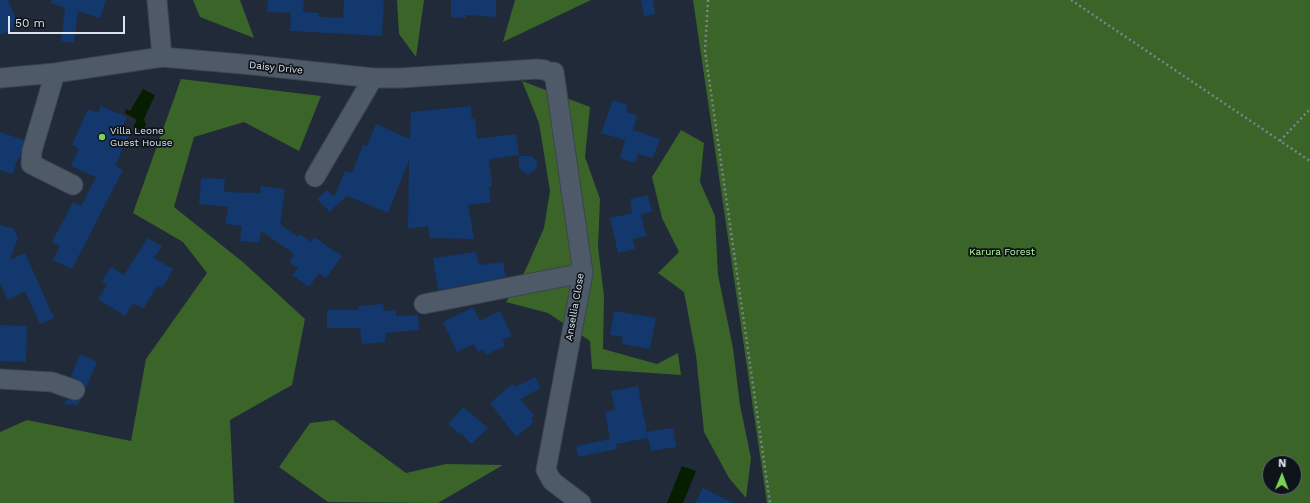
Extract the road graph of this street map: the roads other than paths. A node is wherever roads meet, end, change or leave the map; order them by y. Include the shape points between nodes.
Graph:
1 (157, 0) edge
2 (162, 57) junction
3 (55, 73) junction
4 (552, 74) joint
5 (0, 78) edge
6 (373, 78) junction
7 (314, 177) dead end
8 (73, 185) dead end
9 (583, 273) junction
10 (424, 304) dead end
11 (0, 379) edge
12 (75, 390) dead end
13 (581, 503) edge

1 - 2 street
2 - 3 street, Daisy Drive
2 - 6 street, Daisy Drive
3 - 5 street, Daisy Drive
3 - 8 street via 32,152 31,164
4 - 6 street, Daisy Drive via 537,69
4 - 9 street, Ansellia Close via 554,72
6 - 7 street
9 - 10 street
9 - 13 street, Ansellia Close via 546,470 552,481
11 - 12 street via 52,382

